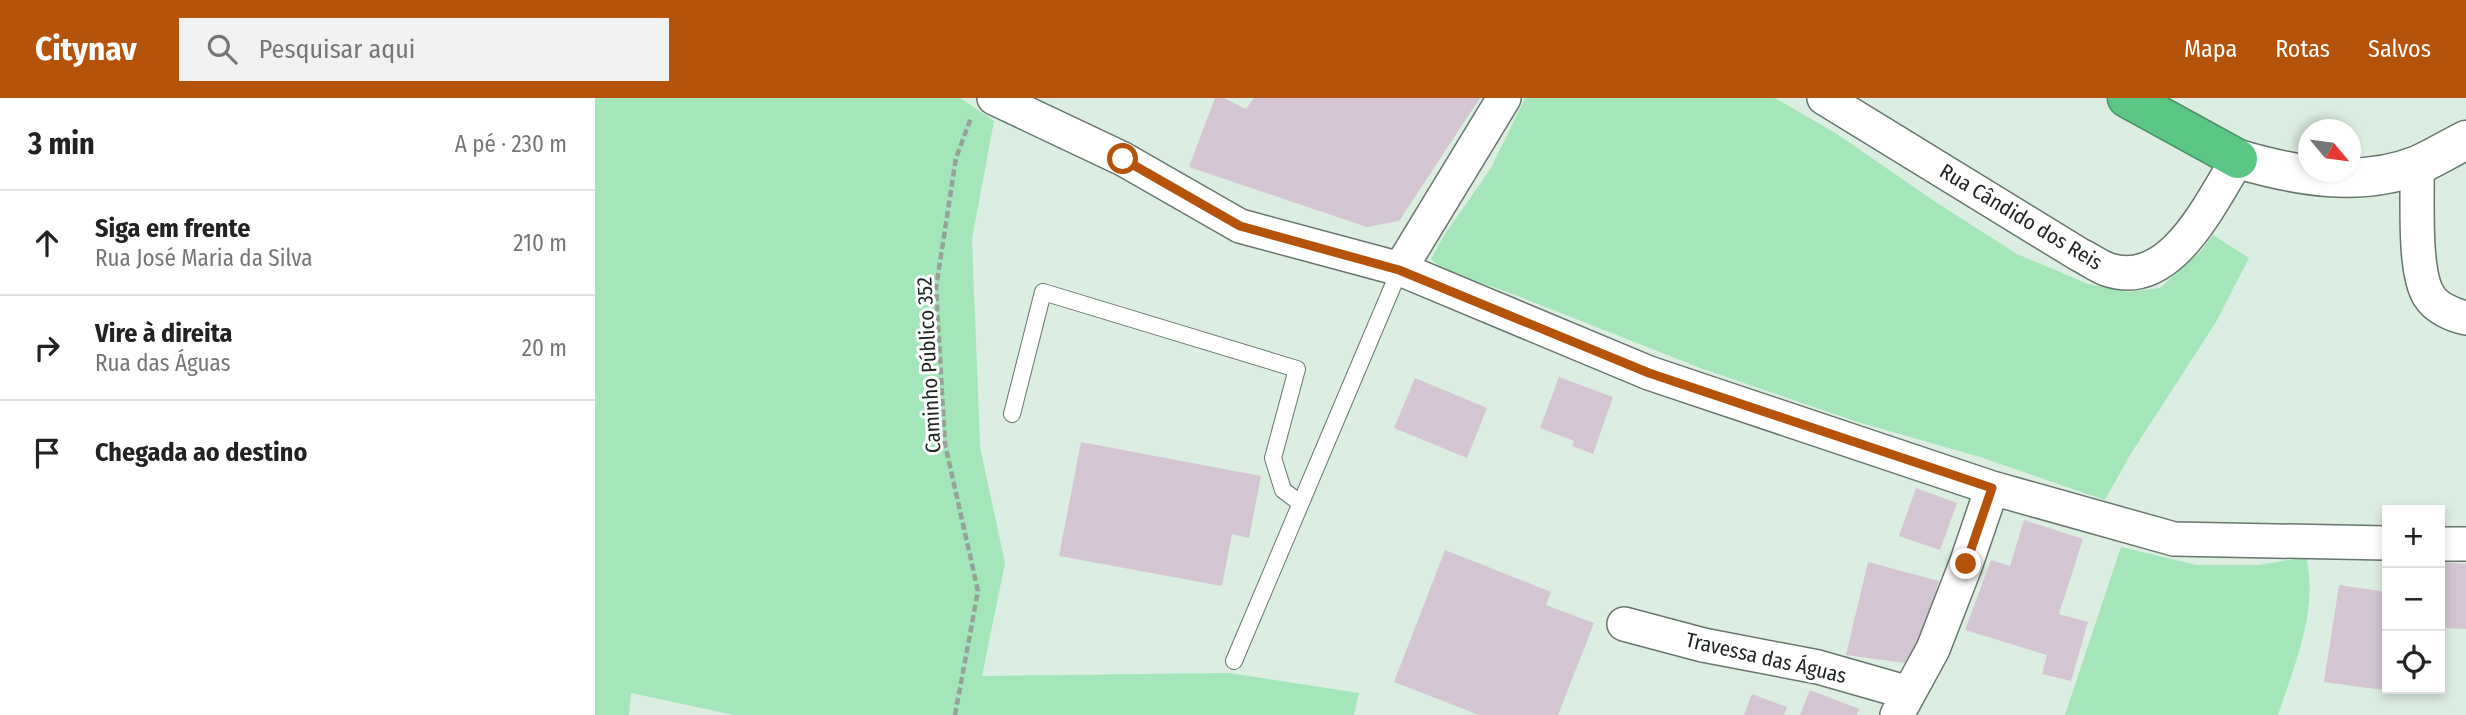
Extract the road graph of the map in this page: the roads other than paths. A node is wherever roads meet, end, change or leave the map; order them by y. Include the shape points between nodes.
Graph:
1 (1504, 98) edge
2 (1824, 98) edge
3 (2127, 98) edge
4 (2164, 98) edge
5 (985, 104) edge
6 (2466, 140) edge
7 (2238, 159) junction
8 (2417, 165) junction
9 (1399, 270) junction
10 (2466, 318) edge
11 (1012, 414) dead end
12 (1992, 488) junction
13 (1300, 503) junction
14 (2382, 543) edge
15 (2445, 544) edge
16 (2466, 544) edge
17 (1624, 624) dead end
18 (1234, 661) dead end
19 (1903, 704) edge

1 - 9 street
2 - 7 street, Rua Cândido dos Reis via 2110,270 2138,272 2164,262 2185,242
3 - 7 highway
4 - 7 highway
5 - 9 street via 1123,159 1240,226
6 - 8 street
7 - 8 street via 2323,177 2369,177
8 - 10 street via 2424,282 2439,306
9 - 12 street via 1649,373
9 - 13 lane
11 - 13 lane via 1043,292 1297,369 1273,458 1283,490
12 - 14 street via 2174,539
12 - 19 street via 1933,649
13 - 18 lane
15 - 16 street
17 - 19 street, Travessa das Águas via 1818,667

